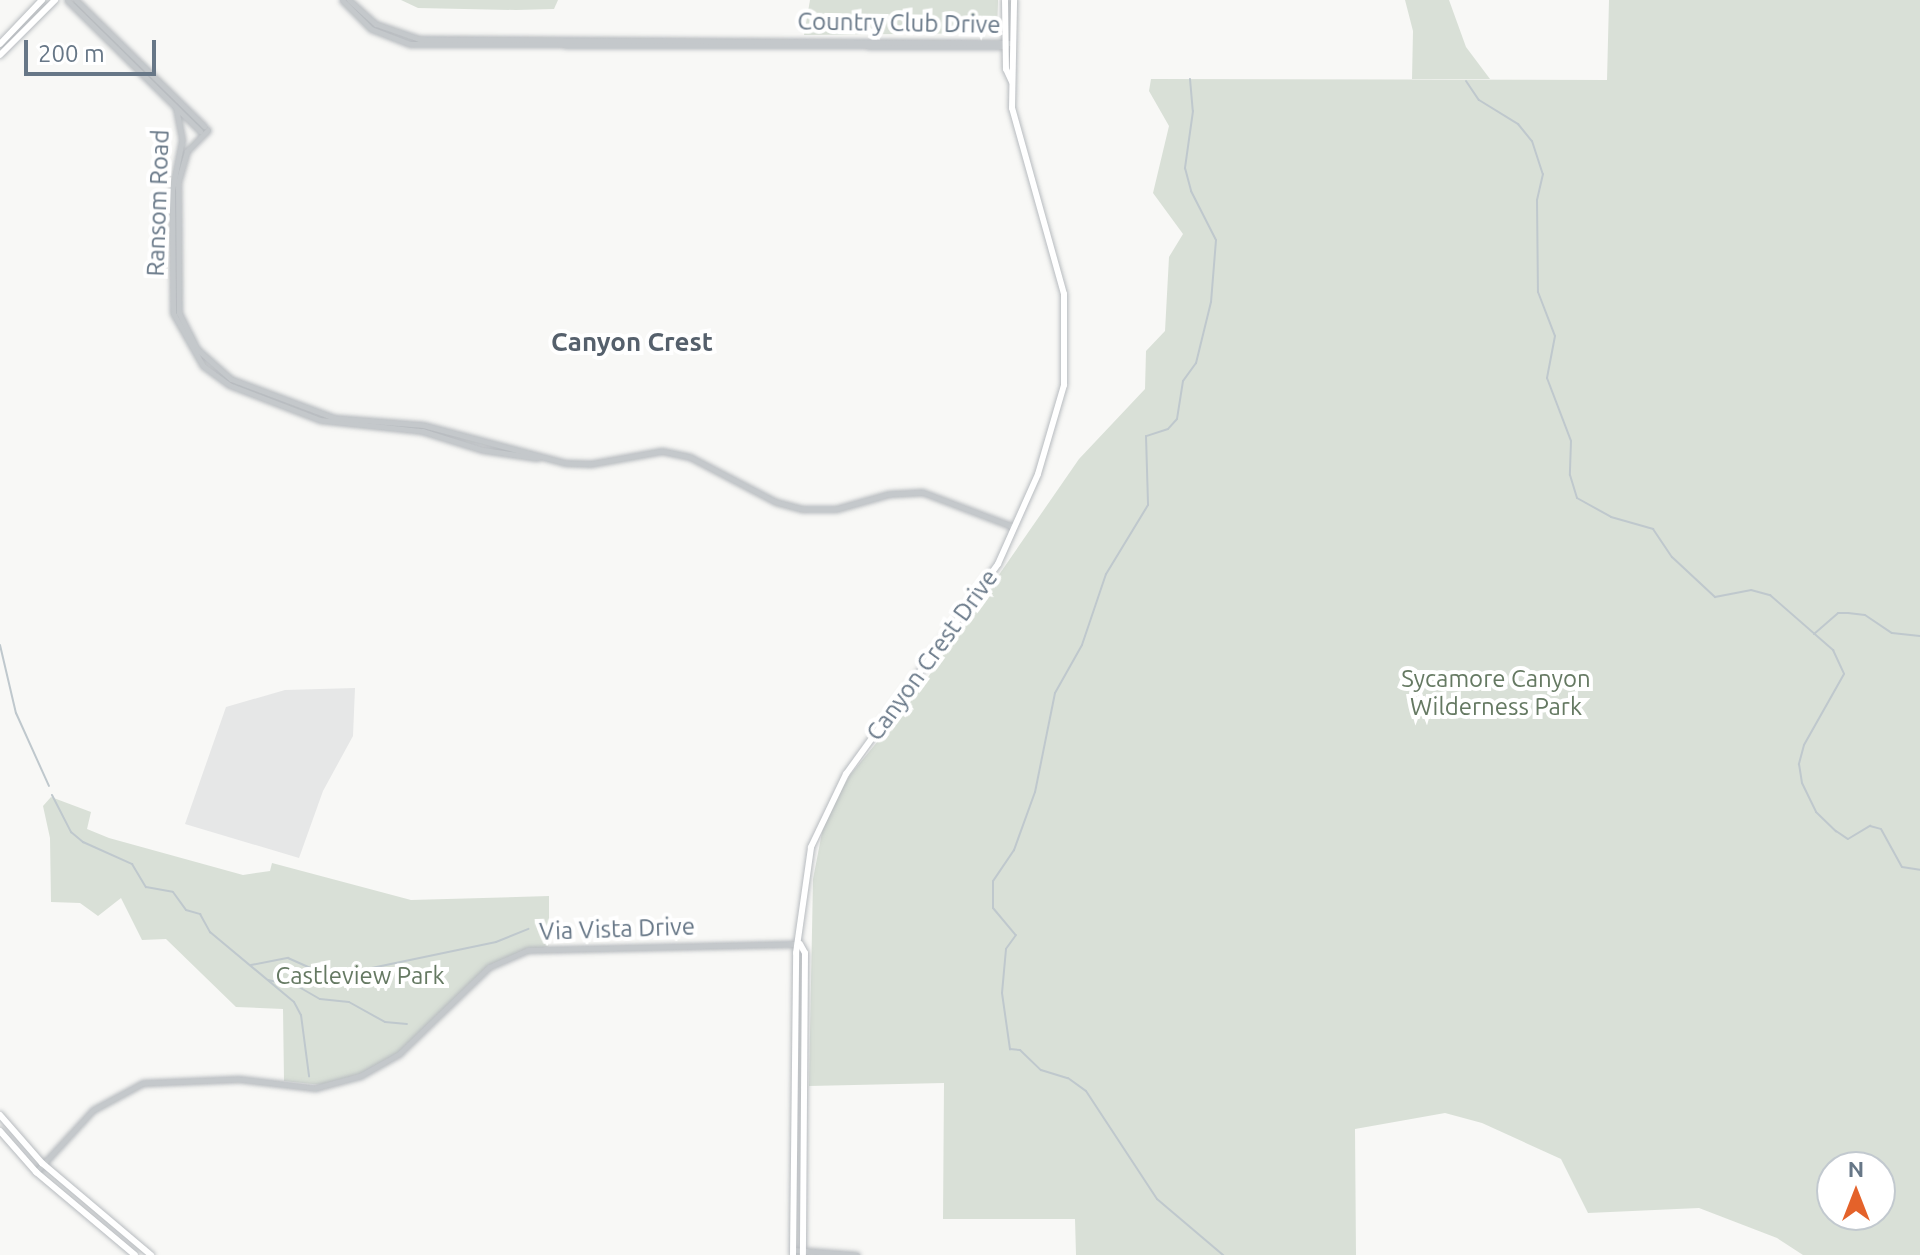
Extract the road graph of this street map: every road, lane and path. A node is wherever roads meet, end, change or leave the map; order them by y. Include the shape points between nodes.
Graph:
1 (42, 0) edge
2 (55, 0) edge
3 (67, 0) edge
4 (76, 0) edge
5 (342, 0) edge
6 (349, 0) edge
7 (1005, 0) edge
8 (1014, 0) edge
9 (1013, 43) junction
10 (0, 44) edge
11 (1005, 44) junction
12 (0, 55) edge
13 (1012, 82) junction
14 (176, 108) junction
15 (201, 127) junction
16 (182, 130) junction
17 (542, 458) junction
18 (1014, 527) junction
19 (800, 944) junction
20 (0, 1115) edge
21 (0, 1131) edge
22 (42, 1163) junction
23 (36, 1172) junction
24 (793, 1252) edge
25 (803, 1253) edge
26 (135, 1255) edge
27 (151, 1255) edge
28 (857, 1255) edge

1 - 10 main road
2 - 12 main road
3 - 14 street, Ransom Road
4 - 15 street, Ransom Road
5 - 11 street, Country Club Drive via 371,29 410,44
6 - 11 street, Country Club Drive via 376,24 419,39
7 - 11 main road, Canyon Crest Drive
8 - 9 main road, Canyon Crest Drive
9 - 11 street, Country Club Drive
9 - 13 main road, Canyon Crest Drive
11 - 13 main road, Canyon Crest Drive
13 - 18 main road, Canyon Crest Drive via 1020,144 1059,269 1068,353 1054,427
14 - 15 street, Ransom Road
14 - 16 street, Ransom Road
15 - 16 street
15 - 17 street, Ransom Road via 178,182 178,292 185,329 212,366 231,379 322,414 423,425
16 - 17 street, Ransom Road via 172,190 173,313 185,342 207,370 229,385 320,420 414,430 483,450
17 - 18 street, Ransom Road via 590,464 662,451 690,457 796,508 836,509 889,494 922,492
18 - 19 main road, Canyon Crest Drive via 971,608 869,742 822,815 804,875
19 - 22 street, Via Vista Drive via 528,950 489,967 399,1054 360,1076 315,1088 239,1079 143,1083 93,1110
19 - 24 main road, Canyon Crest Drive
19 - 25 main road, Canyon Crest Drive via 805,953
20 - 22 main road
21 - 23 main road
22 - 23 street, Via Vista Drive
22 - 27 main road
23 - 26 main road
24 - 25 street
25 - 28 street

